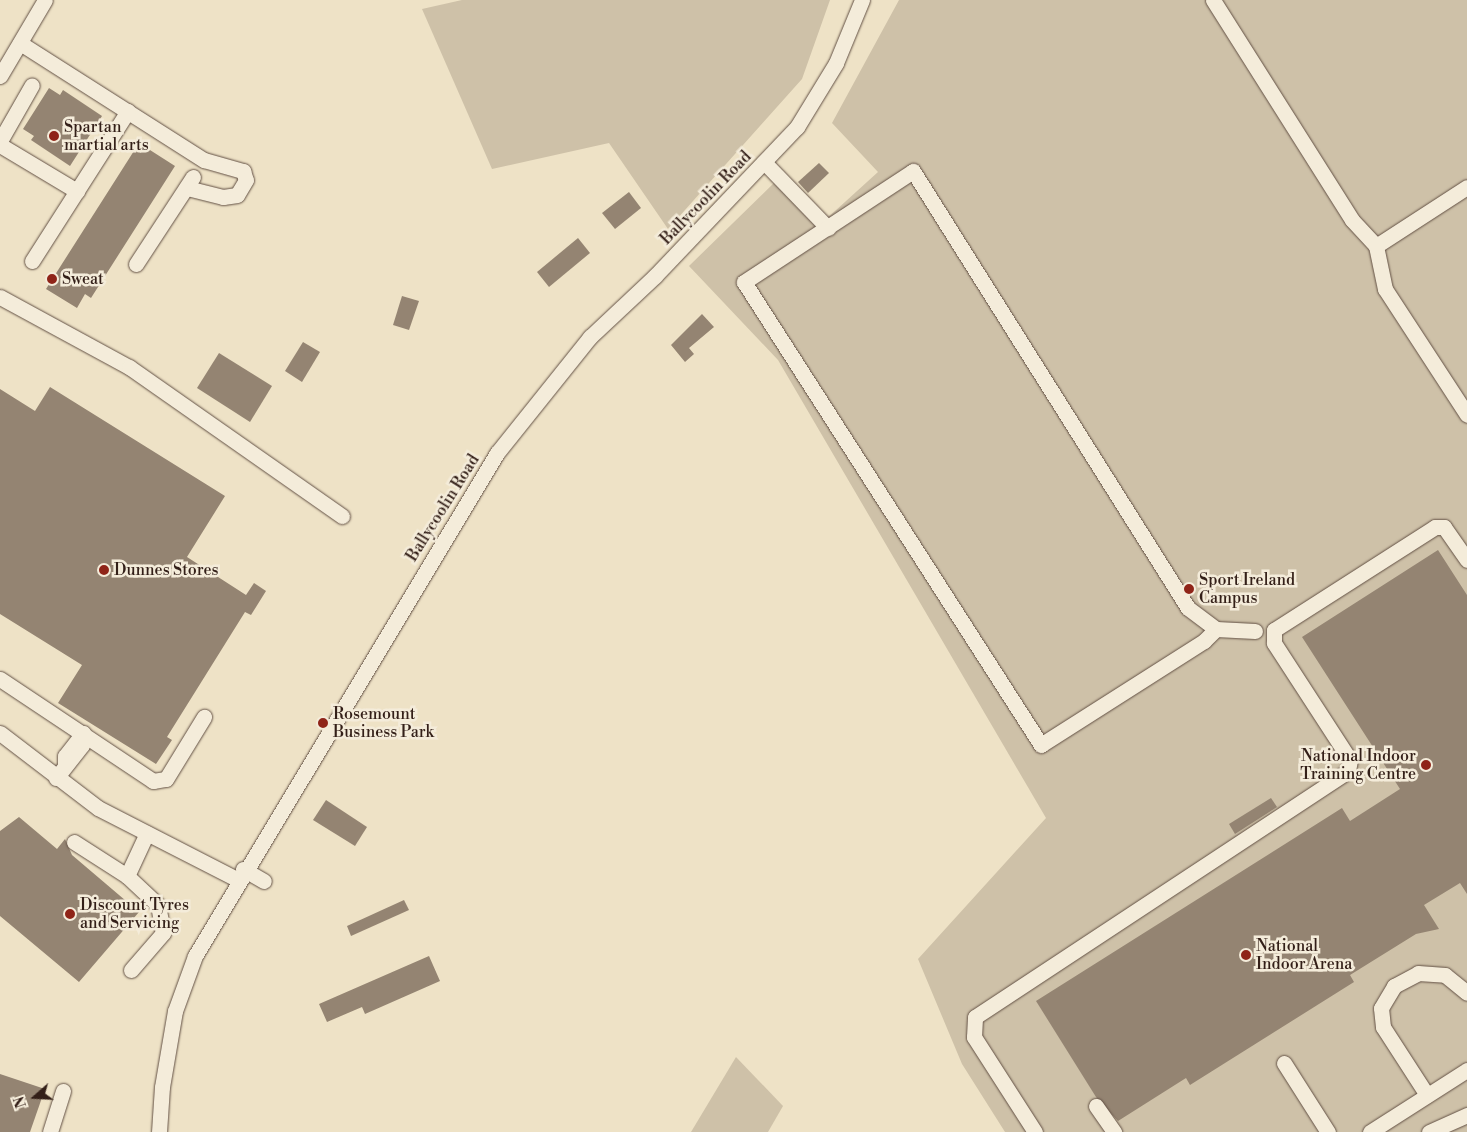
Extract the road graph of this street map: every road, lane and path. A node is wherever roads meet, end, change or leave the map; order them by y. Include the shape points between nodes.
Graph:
1 (862, 0) edge
2 (1213, 0) edge
3 (38, 2) edge
4 (20, 43) junction
5 (0, 76) edge
6 (32, 85) dead end
7 (128, 112) junction
8 (0, 141) edge
9 (0, 145) edge
10 (764, 162) junction
11 (1467, 187) edge
12 (77, 192) junction
13 (828, 228) junction
14 (1376, 246) junction
15 (32, 262) dead end
16 (136, 264) dead end
17 (0, 297) edge
18 (1467, 415) edge
19 (342, 516) dead end
20 (1467, 560) edge
21 (1216, 629) junction
22 (1255, 631) dead end
23 (0, 679) edge
24 (204, 717) dead end
25 (0, 733) edge
26 (83, 733) junction
27 (56, 778) junction
28 (147, 833) junction
29 (74, 842) dead end
30 (240, 874) junction
31 (127, 876) junction
32 (264, 882) dead end
33 (131, 970) dead end
34 (1467, 993) edge
35 (1284, 1063) dead end
36 (1467, 1070) edge
37 (63, 1091) dead end
38 (1427, 1095) junction
39 (160, 1102) junction
40 (1096, 1106) dead end
41 (1467, 1115) edge
42 (50, 1132) edge
43 (149, 1132) edge
44 (159, 1132) edge
45 (1035, 1132) edge
46 (1114, 1132) edge
47 (1328, 1132) edge
48 (1370, 1132) edge
49 (1429, 1132) edge

1 - 10 street, Ballycoolin Road via 836,63 797,127
2 - 14 street via 1352,220
3 - 4 street
4 - 5 street
4 - 7 street
6 - 8 street
7 - 12 street
7 - 16 street via 204,160 244,171 246,180 237,195 223,197 190,183
9 - 12 street
10 - 13 street
10 - 30 street, Ballycoolin Road via 590,337 503,446
11 - 14 street
12 - 15 street
13 - 21 street via 913,171 1188,608
13 - 21 street via 748,278 745,287 1041,745 1204,641
14 - 18 street via 1385,289
17 - 19 street via 129,367
20 - 45 street via 1444,527 1435,527 1274,630 1274,643 1350,760 1348,771 975,1017 974,1038
21 - 22 street
23 - 26 street
24 - 26 street via 160,782
25 - 27 street
26 - 27 street via 82,745
27 - 28 street via 98,808
28 - 30 street
28 - 31 street
29 - 31 street
30 - 32 street
30 - 39 street, Ballycoolin Road via 183,985
31 - 33 street via 158,905 163,920 163,933
34 - 38 street via 1453,978 1426,972 1401,980 1384,1001 1383,1027
35 - 47 street
36 - 38 street
37 - 42 street
38 - 48 street
39 - 43 street, Ballycoolin Road
39 - 44 street, Ballycoolin Road
40 - 46 street
41 - 49 street

